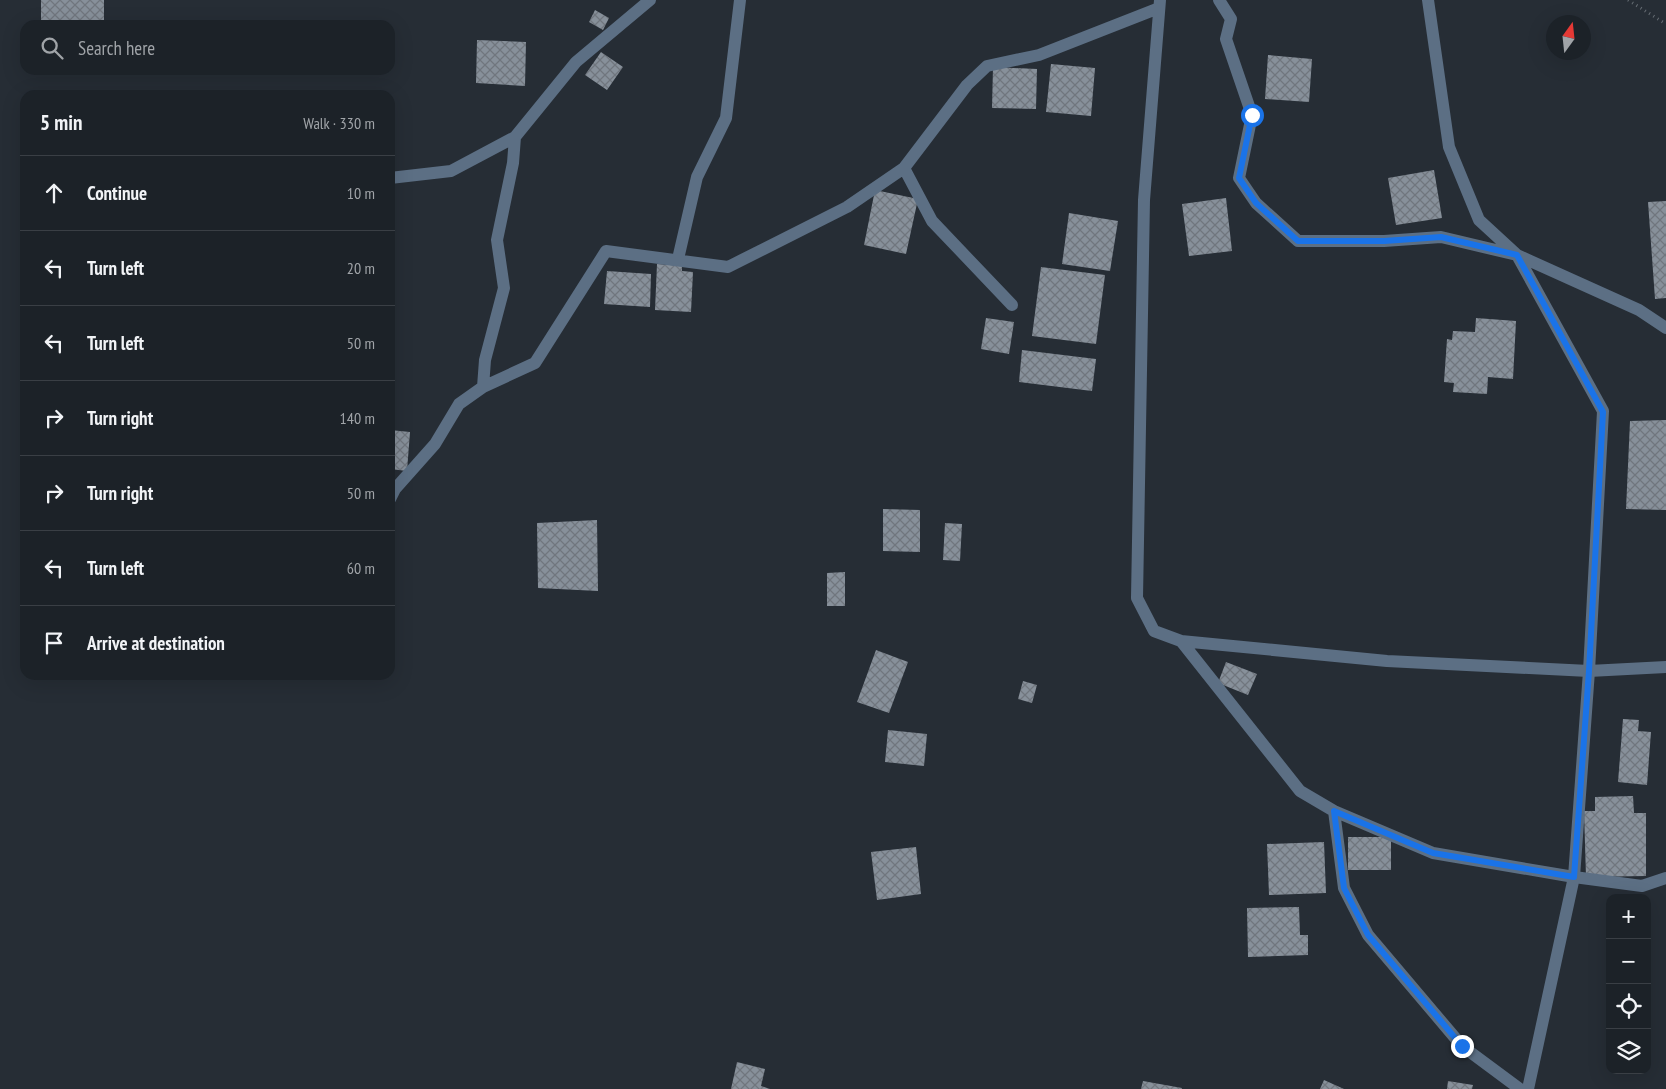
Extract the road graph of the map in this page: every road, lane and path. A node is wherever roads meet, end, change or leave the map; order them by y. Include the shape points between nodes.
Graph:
1 (650, 0) edge
2 (740, 0) edge
3 (1219, 0) edge
4 (1428, 0) edge
5 (1628, 0) edge
6 (1159, 4) edge
7 (1666, 24) edge
8 (515, 136) junction
9 (904, 168) junction
10 (395, 177) edge
11 (1517, 255) junction
12 (678, 259) junction
13 (1012, 305) dead end
14 (1666, 328) edge
15 (483, 387) junction
16 (395, 489) edge
17 (1181, 642) junction
18 (1666, 667) edge
19 (1589, 671) junction
20 (1334, 811) junction
21 (1574, 877) junction
22 (1666, 878) edge
23 (1520, 1089) edge
24 (1528, 1089) edge

1 - 8 street via 576,62
2 - 12 street via 726,118 697,177
3 - 11 street via 1231,19 1226,39 1252,115 1239,178 1256,203 1298,241 1441,237
4 - 11 street via 1449,148 1478,220
5 - 7 path
6 - 9 street via 1039,55 987,66 966,85
6 - 17 street via 1144,200 1136,598 1154,631
8 - 10 street via 452,171
8 - 15 street via 513,163 497,240 504,288 485,360
9 - 12 street via 847,207 728,267
9 - 13 street via 932,221
11 - 14 street via 1639,310
11 - 19 street via 1603,412
12 - 15 street via 606,251 535,363
15 - 16 street via 459,404 435,444
17 - 19 street via 1387,661
17 - 20 street via 1300,791
18 - 19 street
19 - 21 street
20 - 21 street via 1433,853
20 - 23 street via 1344,888 1368,935 1462,1046
21 - 22 street via 1642,886
21 - 24 street

